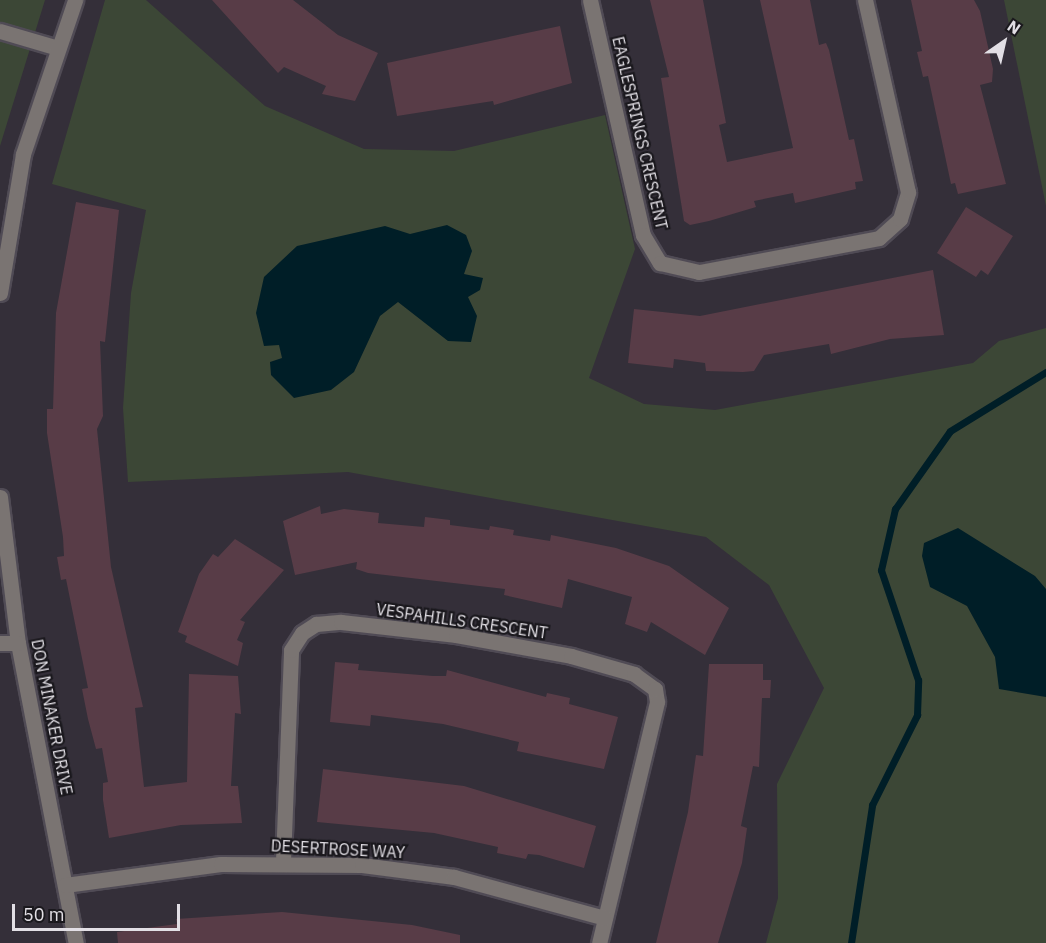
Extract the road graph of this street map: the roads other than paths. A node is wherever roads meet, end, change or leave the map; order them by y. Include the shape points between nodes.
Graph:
1 (75, 0) edge
2 (590, 0) edge
3 (865, 0) edge
4 (0, 31) edge
5 (58, 48) junction
6 (0, 293) edge
7 (0, 497) edge
8 (0, 643) edge
9 (18, 643) junction
10 (283, 861) junction
11 (65, 885) junction
12 (605, 918) junction
13 (76, 943) edge
14 (599, 943) edge

1 - 5 street
2 - 3 street, EAGLESPRINGS CRESCENT via 643,235 660,263 699,272 879,238 900,219 908,192
4 - 5 street
5 - 6 street via 23,154
7 - 9 street, DON MINAKER DRIVE
8 - 9 street
9 - 11 street, DON MINAKER DRIVE
10 - 11 street, DESERTROSE WAY via 196,866
10 - 12 street, DESERTROSE WAY via 454,877
10 - 12 street, VESPAHILLS CRESCENT via 291,650 302,633 316,624 341,622 523,645 634,674 655,689 656,720
11 - 13 street, DON MINAKER DRIVE
12 - 14 street, VESPAHILLS CRESCENT

